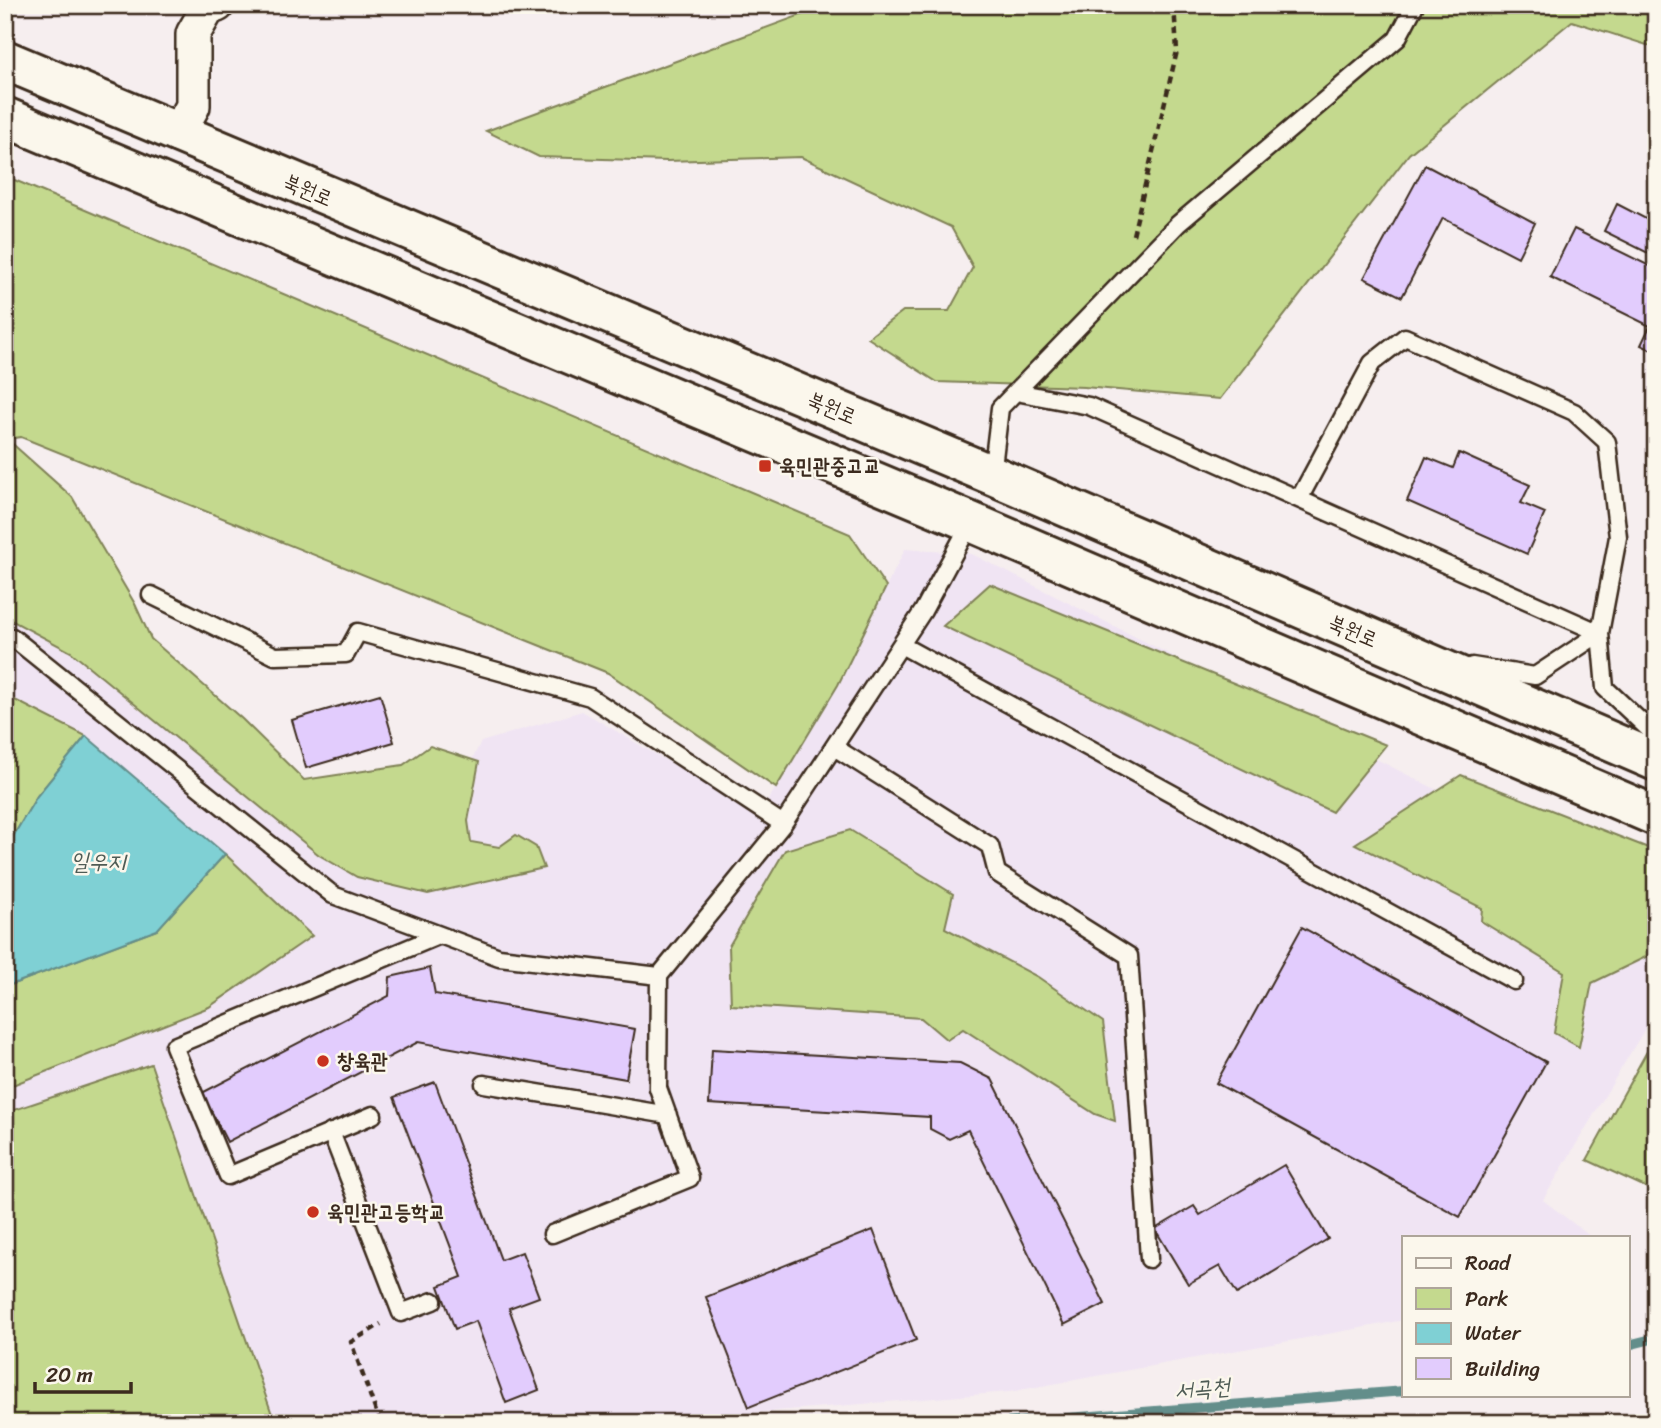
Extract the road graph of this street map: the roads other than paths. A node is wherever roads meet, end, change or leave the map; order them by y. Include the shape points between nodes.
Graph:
1 (217, 5) edge
2 (1415, 5) edge
3 (5, 60) edge
4 (5, 117) edge
5 (177, 135) junction
6 (1016, 392) junction
7 (992, 475) junction
8 (1299, 499) junction
9 (971, 522) junction
10 (151, 595) dead end
11 (1600, 633) junction
12 (5, 637) edge
13 (901, 645) junction
14 (1413, 657) junction
15 (1656, 736) edge
16 (834, 747) junction
17 (1656, 761) edge
18 (1656, 816) edge
19 (783, 824) junction
20 (440, 934) junction
21 (659, 976) junction
22 (1514, 981) dead end
23 (485, 1084) dead end
24 (373, 1115) dead end
25 (668, 1115) junction
26 (331, 1132) junction
27 (552, 1234) dead end
28 (1149, 1259) dead end
29 (433, 1301) dead end

1 - 5 street via 208,8 193,34 193,106
2 - 6 lane via 1397,38 1178,224
3 - 5 street, 북원로
4 - 9 street
5 - 7 street, 북원로
6 - 7 lane via 1000,408
6 - 8 lane via 1089,406
7 - 9 street
7 - 14 street, 북원로
8 - 11 lane
8 - 11 lane via 1372,363 1405,337 1574,412 1607,442 1618,537
9 - 13 lane
9 - 18 street
10 - 19 lane via 275,656 346,654 358,632 590,697
11 - 14 lane via 1535,676
11 - 15 lane via 1605,688
12 - 20 lane via 12,637 333,895
13 - 16 lane
13 - 22 lane
14 - 17 street, 북원로
16 - 19 lane
16 - 28 lane via 990,846 997,873 1129,956
19 - 21 lane
20 - 21 lane via 499,957
20 - 26 lane via 174,1046 228,1176
21 - 25 lane via 658,1088
23 - 25 lane
24 - 26 lane
25 - 27 lane via 690,1178
26 - 29 lane via 401,1313

